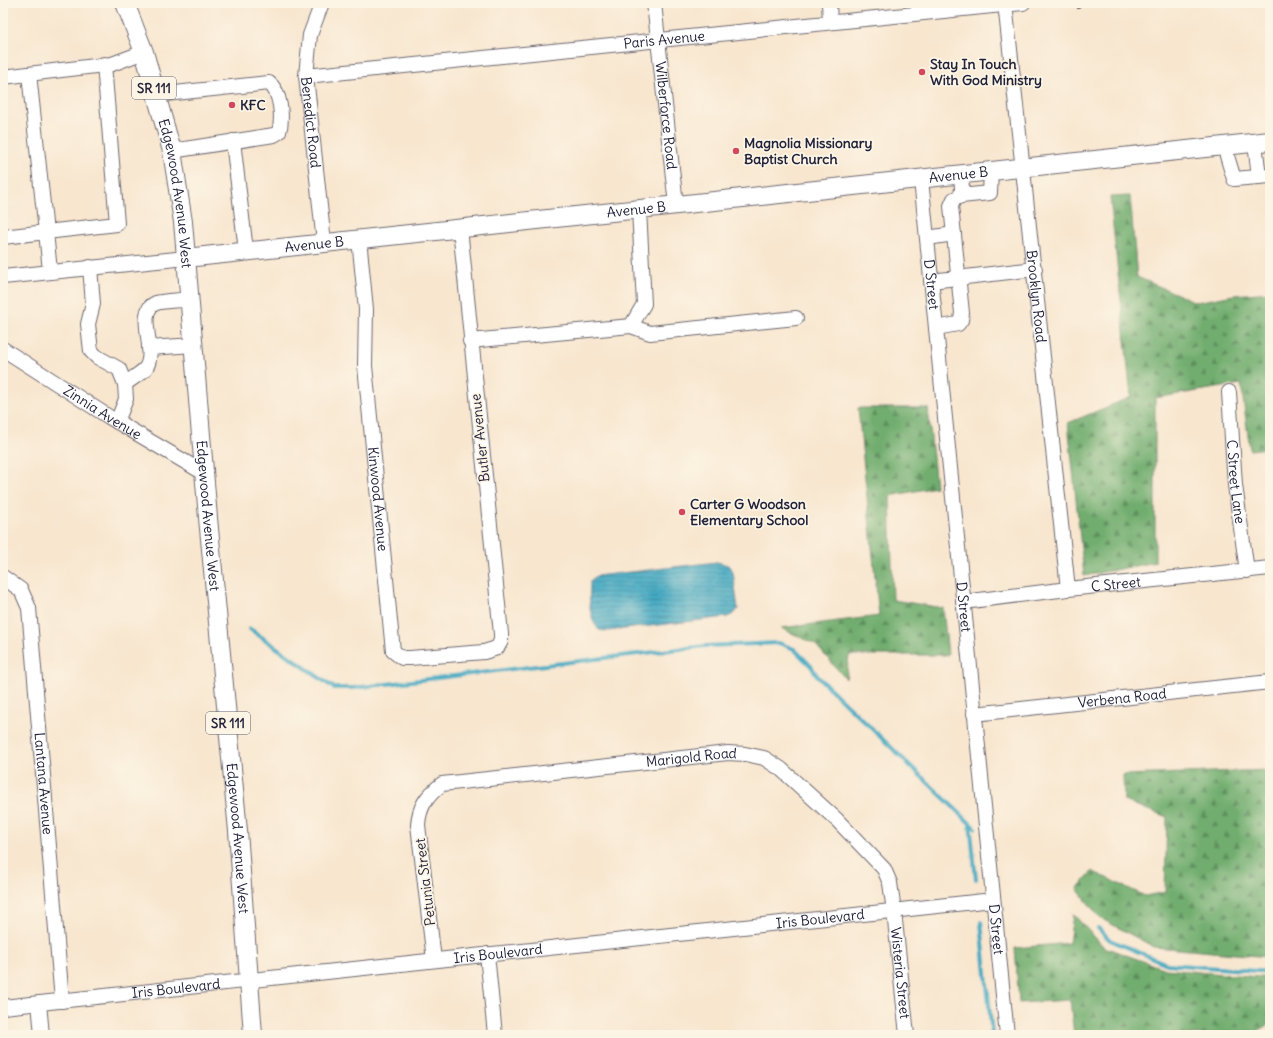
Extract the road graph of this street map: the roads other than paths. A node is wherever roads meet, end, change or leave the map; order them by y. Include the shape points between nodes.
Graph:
1 (125, 3) edge
2 (322, 3) edge
3 (654, 3) edge
4 (828, 3) edge
5 (1022, 3) edge
6 (1005, 4) edge
7 (830, 22) junction
8 (658, 41) junction
9 (144, 52) junction
10 (104, 64) junction
11 (29, 74) junction
12 (306, 76) junction
13 (3, 77) edge
14 (156, 95) junction
15 (233, 141) junction
16 (1262, 142) edge
17 (1224, 146) junction
18 (172, 151) junction
19 (1024, 168) junction
20 (991, 172) junction
21 (961, 175) junction
22 (1264, 176) edge
23 (921, 179) junction
24 (961, 196) junction
25 (676, 205) junction
26 (639, 209) junction
27 (460, 228) junction
28 (46, 232) junction
29 (954, 234) junction
30 (3, 237) edge
31 (927, 238) junction
32 (359, 239) junction
33 (324, 243) junction
34 (246, 251) junction
35 (186, 258) junction
36 (90, 268) junction
37 (1034, 270) junction
38 (50, 272) junction
39 (3, 276) edge
40 (958, 278) junction
41 (931, 282) junction
42 (190, 299) junction
43 (796, 318) dead end
44 (631, 326) junction
45 (936, 328) junction
46 (470, 342) junction
47 (194, 344) junction
48 (149, 348) junction
49 (3, 349) edge
50 (125, 384) junction
51 (1229, 392) dead end
52 (118, 422) junction
53 (204, 474) junction
54 (1270, 568) edge
55 (1247, 571) junction
56 (3, 577) edge
57 (1068, 589) junction
58 (963, 602) junction
59 (497, 648) joint
60 (1270, 682) edge
61 (974, 714) junction
62 (422, 805) joint
63 (993, 900) junction
64 (894, 911) junction
65 (487, 954) junction
66 (434, 960) junction
67 (248, 980) junction
68 (62, 1000) junction
69 (39, 1003) junction
70 (3, 1007) edge
71 (42, 1035) edge
72 (253, 1035) edge
73 (495, 1035) edge
74 (907, 1035) edge
75 (1007, 1035) edge

1 - 9 main road, Edgewood Avenue West / SR 111
2 - 12 street, Benedict Road via 310,35
3 - 8 street, Wilberforce Road
4 - 7 street
5 - 6 street, Paris Avenue
6 - 7 street, Paris Avenue
6 - 19 street, Brooklyn Road via 1020,155
7 - 8 street, Paris Avenue
8 - 12 street, Paris Avenue
8 - 25 street, Wilberforce Road
9 - 10 street via 112,64
9 - 14 main road, Edgewood Avenue West / SR 111
10 - 11 street
10 - 28 street via 117,224
11 - 13 street
11 - 28 street
12 - 33 street, Benedict Road
14 - 15 street via 269,83 277,91 281,124 279,132
14 - 18 main road, Edgewood Avenue West / SR 111
15 - 18 street
15 - 34 street
16 - 17 main road, Avenue B
16 - 22 street
17 - 19 main road, Avenue B
17 - 22 street via 1234,179
18 - 35 main road, Edgewood Avenue West / SR 111
19 - 20 main road, Avenue B
19 - 37 street, Brooklyn Road
20 - 21 main road, Avenue B
20 - 24 street via 990,193
21 - 23 main road, Avenue B
21 - 24 street
23 - 25 main road, Avenue B
23 - 31 street, D Street
24 - 29 street via 954,199 951,206
25 - 26 main road, Avenue B
26 - 27 main road, Avenue B
26 - 44 street via 644,304
27 - 32 main road, Avenue B
27 - 46 street, Butler Avenue
28 - 30 street
28 - 38 street
29 - 31 street
29 - 40 street
31 - 41 street, D Street
32 - 33 main road, Avenue B
32 - 59 street, Kinwood Avenue via 366,309 365,366 393,651 402,658 410,658 484,652
33 - 34 main road, Avenue B
34 - 35 main road, Avenue B
35 - 36 street, Avenue B
35 - 42 main road, Edgewood Avenue West / SR 111
36 - 38 street, Avenue B
36 - 50 street via 93,304 88,324 91,351 119,369
37 - 40 street
37 - 57 street, Brooklyn Road
38 - 39 street, Avenue B
40 - 41 street
40 - 45 street via 961,320 958,324
41 - 45 street, D Street
42 - 47 main road, Edgewood Avenue West / SR 111
42 - 48 street via 156,303 149,307 146,314
43 - 44 street via 650,332
44 - 46 street
45 - 58 street, D Street
46 - 59 street, Butler Avenue via 501,634 501,642
47 - 48 street
47 - 53 main road, Edgewood Avenue West / SR 111
48 - 50 street via 150,356 145,368
49 - 52 street, Zinnia Avenue
50 - 52 street via 126,399
51 - 55 street, C Street Lane via 1235,485
52 - 53 street, Zinnia Avenue
53 - 67 main road, Edgewood Avenue West / SR 111 via 238,831
54 - 55 street, C Street
55 - 57 street, C Street
56 - 68 street, Lantana Avenue via 21,590 28,608
57 - 58 street, C Street
58 - 61 street, D Street
60 - 61 street, Verbena Road
61 - 63 street, D Street
62 - 64 street, Marigold Road via 429,794 442,784 720,754 745,754 764,758 781,769 876,859 890,883
62 - 66 street, Petunia Street via 418,825
63 - 64 street, Iris Boulevard
63 - 75 street, D Street
64 - 65 street, Iris Boulevard
64 - 74 street, Wisteria Street
65 - 66 street, Iris Boulevard
65 - 73 street
66 - 67 street, Iris Boulevard
67 - 68 street, Iris Boulevard
67 - 72 main road, Edgewood Avenue West / SR 111
68 - 69 street, Iris Boulevard
69 - 70 street, Iris Boulevard
69 - 71 street

